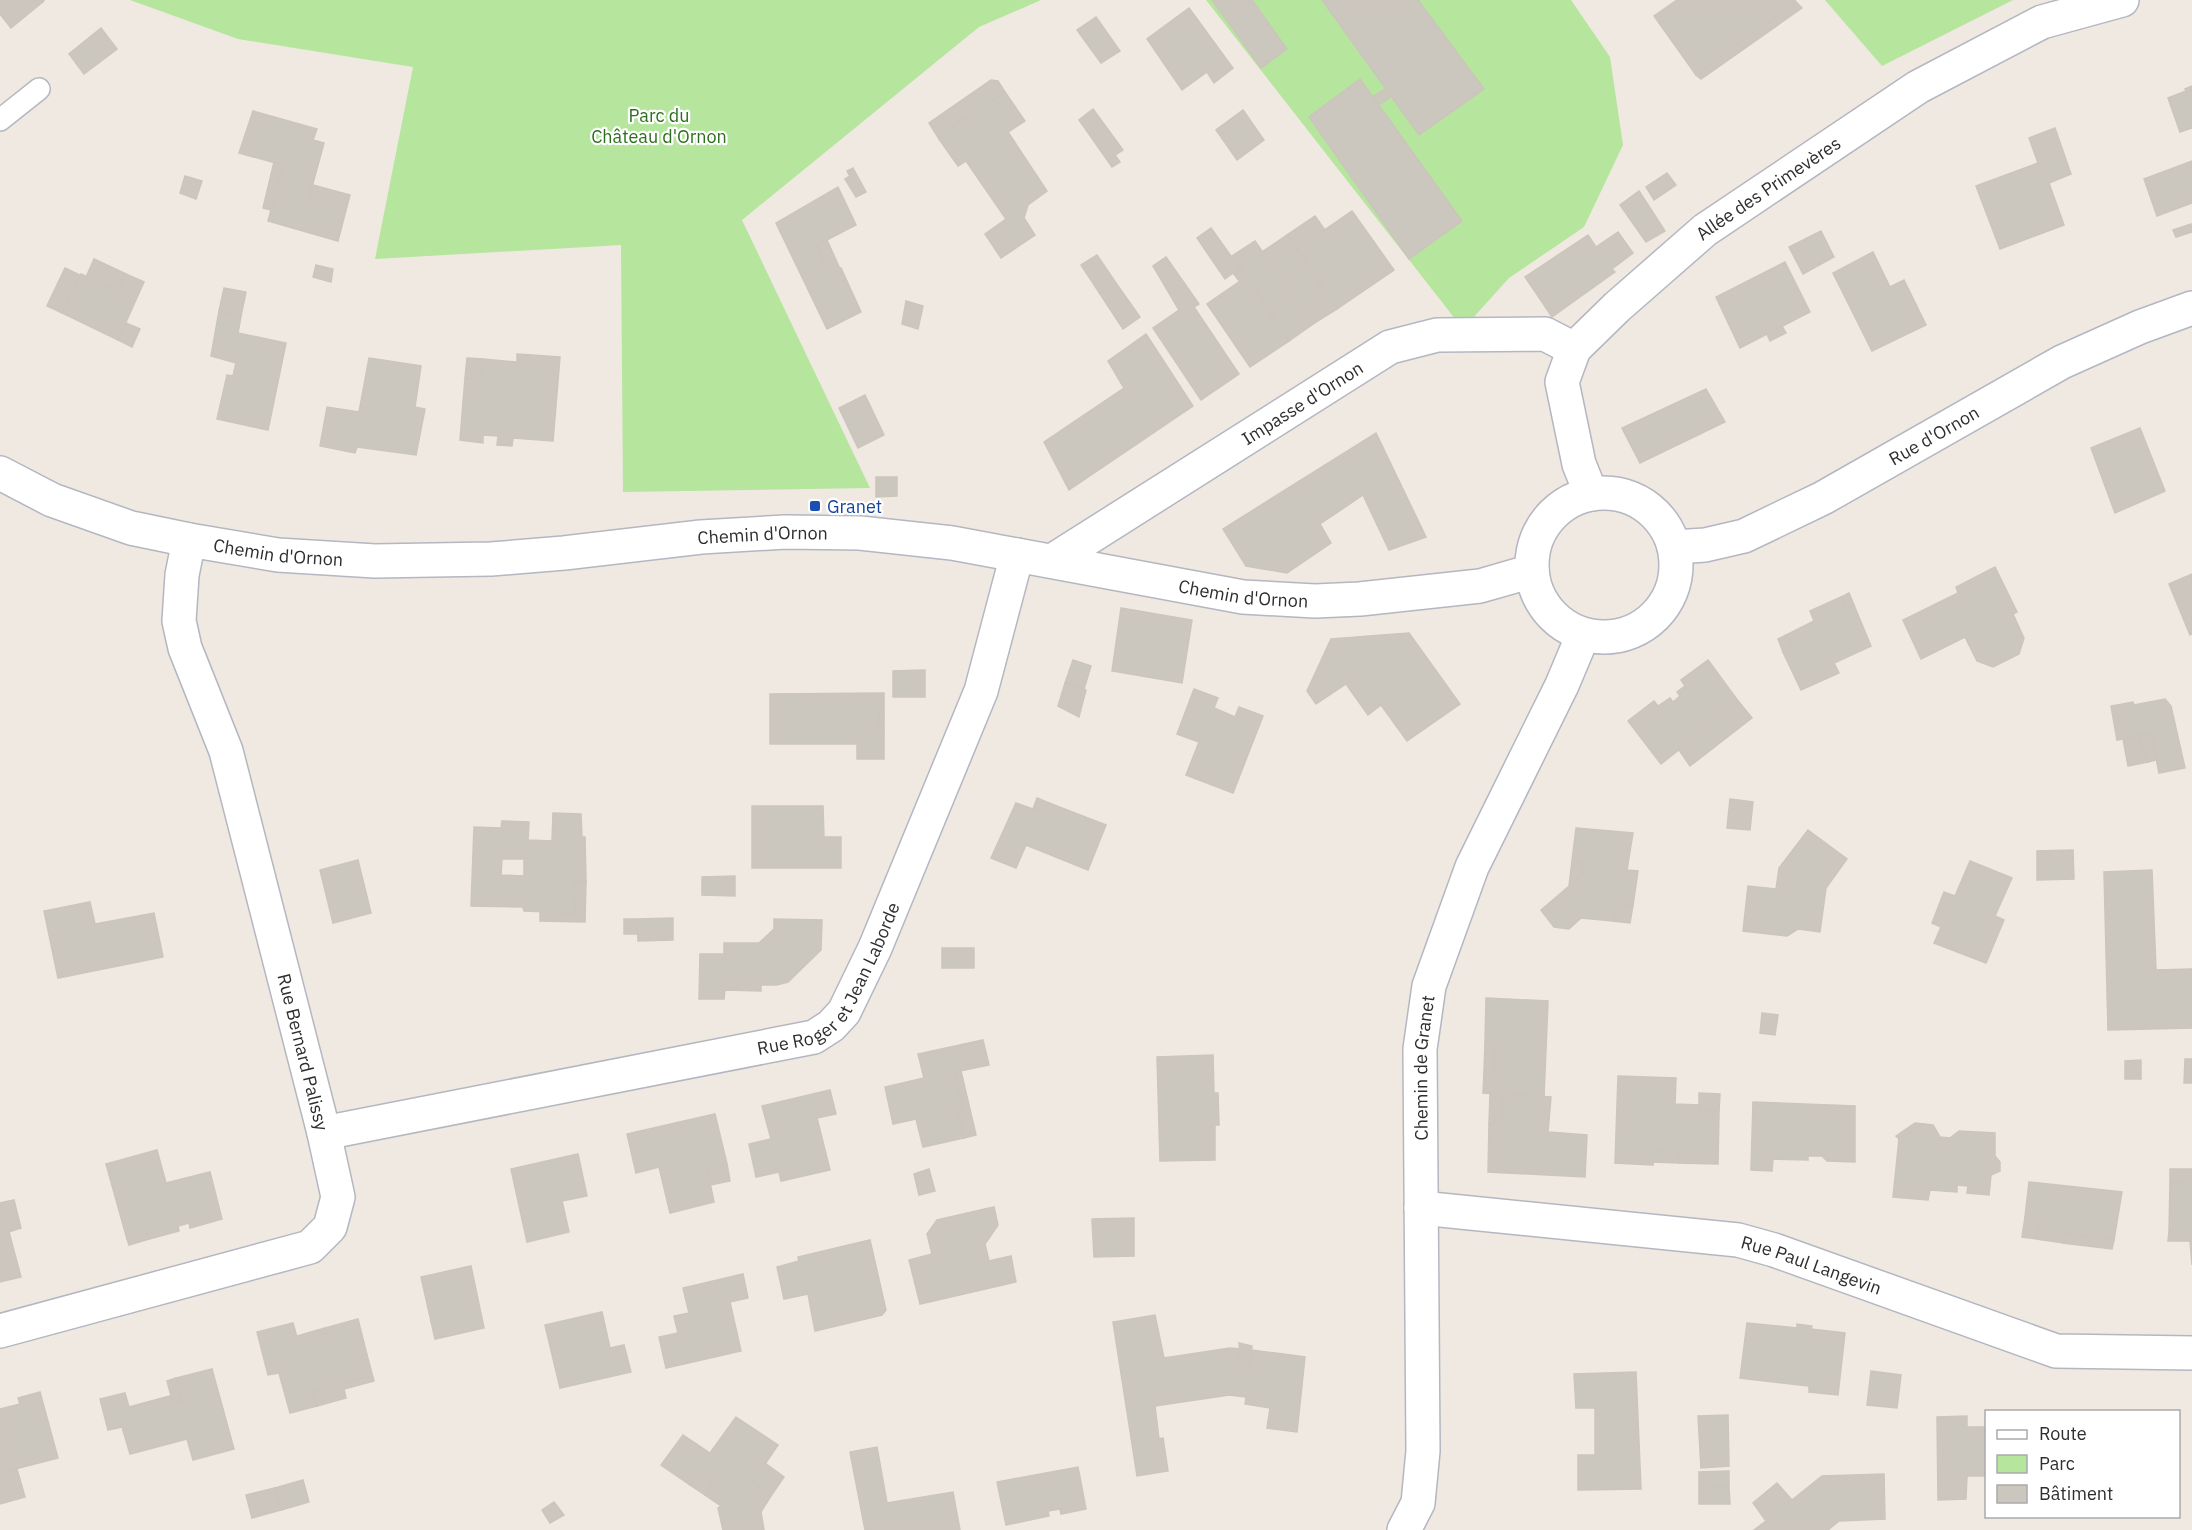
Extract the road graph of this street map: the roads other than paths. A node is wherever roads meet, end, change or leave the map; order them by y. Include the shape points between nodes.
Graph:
1 (2122, 0) edge
2 (39, 88) dead end
3 (0, 120) edge
4 (2192, 308) edge
5 (1574, 349) junction
6 (0, 473) edge
7 (1591, 494) junction
8 (189, 540) junction
9 (1674, 547) junction
10 (1017, 555) junction
11 (1052, 561) junction
12 (1532, 571) junction
13 (1583, 634) junction
14 (324, 1133) junction
15 (1421, 1208) junction
16 (0, 1331) edge
17 (2192, 1353) edge
18 (1404, 1530) edge

1 - 5 street, Allée des Primevères via 2042,22 1918,87 1705,230
2 - 3 lane
4 - 9 street, Rue d'Ornon via 2062,362 1823,498 1744,536
5 - 7 street, Allée des Primevères via 1563,382 1579,464
5 - 11 street, Impasse d'Ornon via 1545,334 1437,335 1389,347
6 - 8 street, Chemin d'Ornon via 52,500 131,528
7 - 9 street via 1627,496 1642,504 1656,515
7 - 12 street via 1554,513 1533,549
8 - 10 street, Chemin d'Ornon via 278,555 375,561 490,559 713,536 860,533
8 - 14 street, Rue Bernard Palissy via 179,621 185,648 226,751
9 - 13 street via 1677,568 1672,590 1646,624 1627,634 1605,638
10 - 11 street, Chemin d'Ornon
10 - 14 street, Rue Roger et Jean Laborde via 981,691 875,948 844,1012 831,1026 814,1037
11 - 12 street, Chemin d'Ornon via 1243,597 1315,601 1480,586
12 - 13 street via 1537,592 1548,611 1563,625
13 - 15 street, Chemin de Granet via 1472,867 1429,986 1419,1049
14 - 16 street, Rue Bernard Palissy via 338,1197 330,1227 310,1247
15 - 17 street, Rue Paul Langevin via 1738,1240 2056,1350
15 - 18 street, Chemin de Granet via 1423,1451 1418,1503

